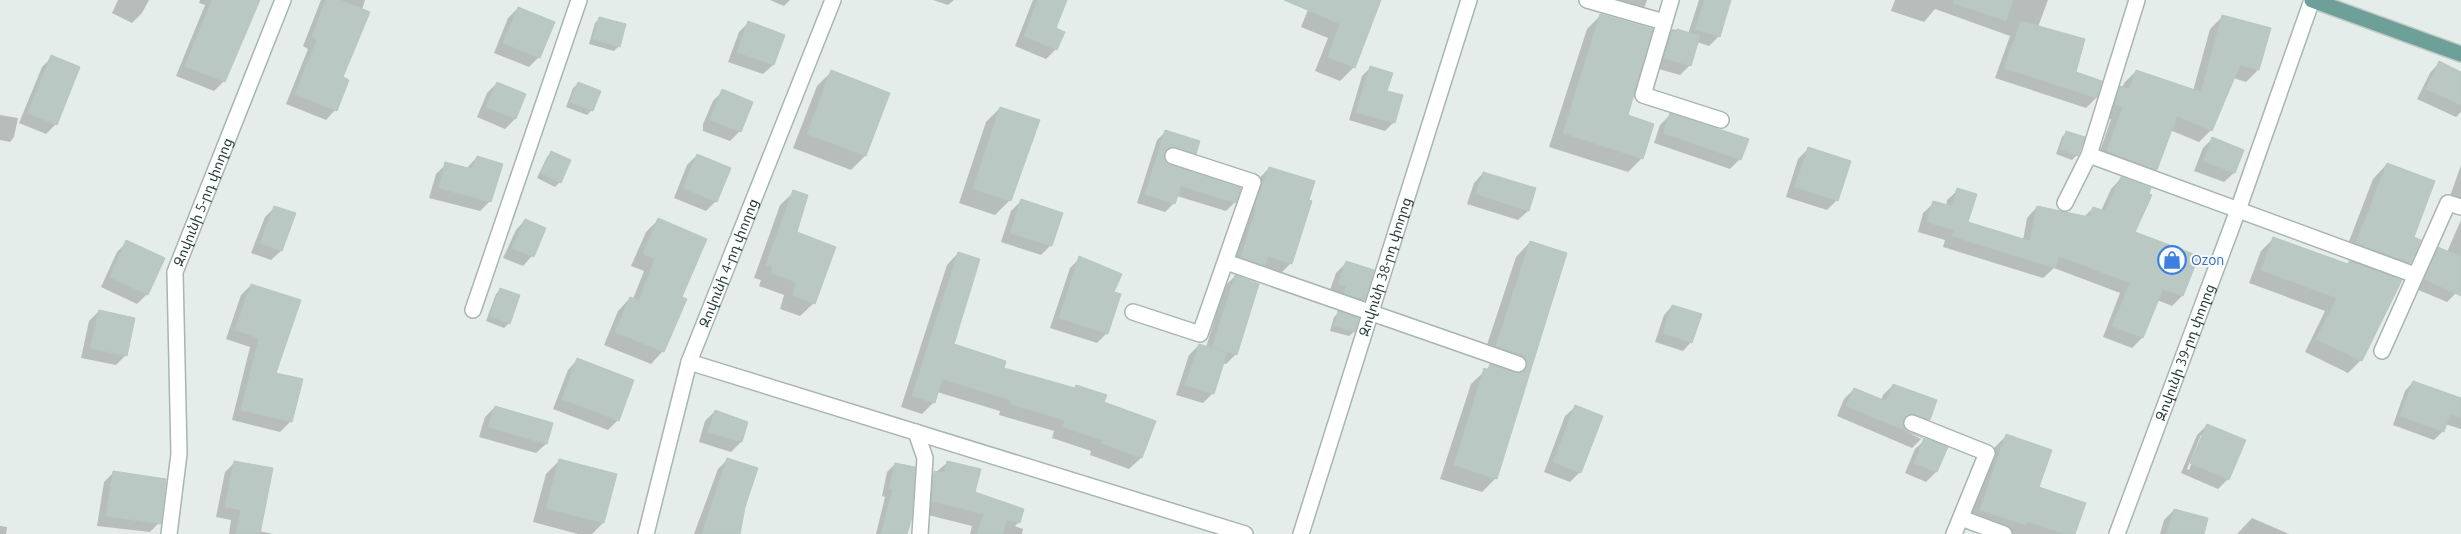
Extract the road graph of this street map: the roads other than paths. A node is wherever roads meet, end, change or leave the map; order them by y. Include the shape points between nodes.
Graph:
1 (283, 0) edge
2 (579, 0) edge
3 (833, 0) edge
4 (1469, 0) edge
5 (1587, 0) edge
6 (1671, 0) edge
7 (2137, 0) edge
8 (2312, 0) edge
9 (1664, 22) junction
10 (2461, 54) edge
11 (1721, 120) dead end
12 (2088, 155) junction
13 (1173, 156) dead end
14 (2065, 202) dead end
15 (2461, 207) edge
16 (2238, 210) junction
17 (1226, 262) junction
18 (2416, 275) junction
19 (473, 310) dead end
20 (1132, 312) dead end
21 (1371, 313) junction
22 (2382, 351) dead end
23 (689, 362) junction
24 (1518, 364) dead end
25 (1912, 423) dead end
26 (916, 432) junction
27 (1961, 518) junction
28 (169, 534) edge
29 (646, 534) edge
30 (920, 534) edge
31 (1245, 534) edge
32 (1301, 534) edge
33 (1954, 534) edge
34 (2004, 534) edge
35 (2117, 534) edge

1 - 28 street, Զովունի 5-րդ փողոց via 175,272 179,454
2 - 19 street
3 - 23 street, Զովունի 4-րդ փողոց
4 - 21 street, Զովունի 38-րդ փողոց
5 - 9 street
6 - 9 street
7 - 12 street
8 - 10 main road
8 - 16 street, Զովունի 39-րդ փողոց
9 - 11 street via 1643,95
12 - 14 street
12 - 16 street
13 - 17 street via 1253,182
15 - 18 street via 2448,203
16 - 18 street
16 - 35 street, Զովունի 39-րդ փողոց
17 - 20 street via 1200,334
17 - 21 street
18 - 22 street
21 - 24 street
21 - 32 street, Զովունի 38-րդ փողոց
23 - 26 street
23 - 29 street, Զովունի 4-րդ փողոց
25 - 27 street via 1987,453
26 - 30 street via 925,458
26 - 31 street
27 - 33 street
27 - 34 street

